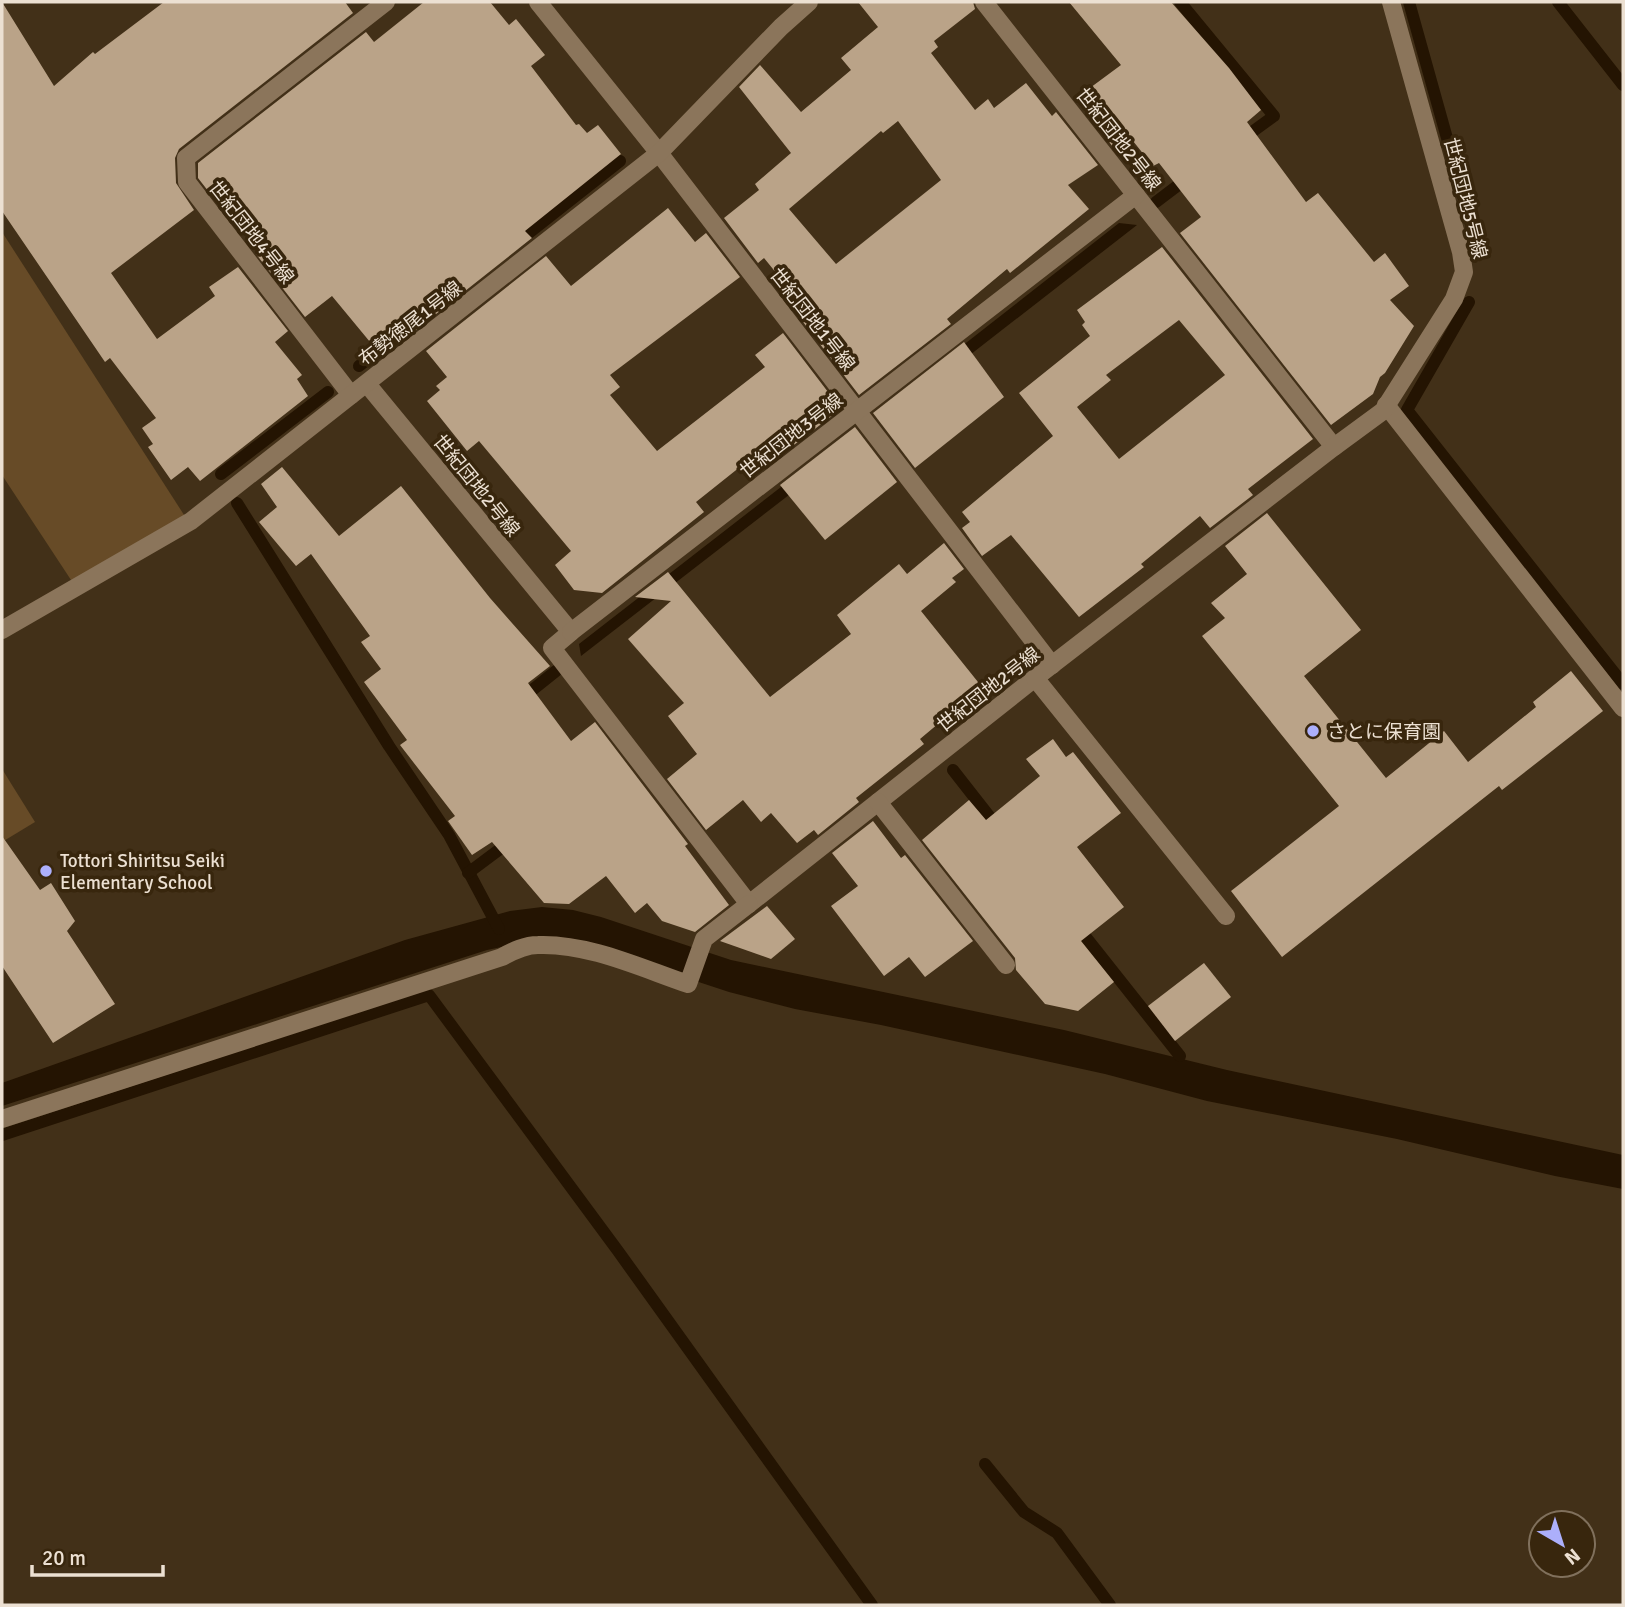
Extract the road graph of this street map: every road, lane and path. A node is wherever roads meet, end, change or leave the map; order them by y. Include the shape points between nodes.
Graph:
1 (386, 2) edge
2 (538, 2) edge
3 (809, 2) edge
4 (984, 2) edge
5 (1391, 2) edge
6 (659, 153) junction
7 (1136, 195) junction
8 (367, 384) junction
9 (352, 395) junction
10 (1386, 405) junction
11 (857, 411) junction
12 (1334, 447) junction
13 (2, 630) edge
14 (571, 632) junction
15 (1052, 665) junction
16 (1035, 678) junction
17 (1623, 708) edge
18 (878, 802) junction
19 (749, 904) junction
20 (1226, 916) dead end
21 (1006, 965) dead end
22 (2, 1119) edge

1 - 9 street, 世紀団地4号線 via 186,158 187,182
2 - 6 street, 世紀団地1号線
3 - 6 street, 布勢徳尾1号線
4 - 7 street, 世紀団地2号線
5 - 10 street, 世紀団地5号線 via 1464,272 1454,299
6 - 8 street, 布勢徳尾1号線
6 - 11 street, 世紀団地1号線
7 - 11 street, 世紀団地3号線
7 - 12 street, 世紀団地2号線
8 - 9 street, 布勢徳尾1号線
8 - 14 street, 世紀団地2号線
9 - 13 street, 布勢徳尾1号線 via 191,521
10 - 12 street, 世紀団地5号線
10 - 17 street
11 - 14 street, 世紀団地3号線
11 - 15 street, 世紀団地1号線
12 - 15 street, 世紀団地2号線
14 - 19 street via 552,648
15 - 16 street, 世紀団地2号線
16 - 18 street, 世紀団地2号線
16 - 20 street
18 - 19 street, 世紀団地2号線
18 - 21 street
19 - 22 street, 世紀団地2号線 via 704,939 688,984 568,947 523,947

